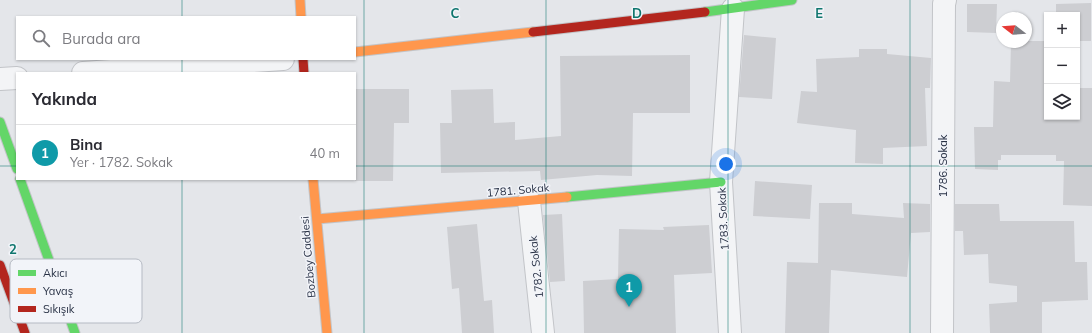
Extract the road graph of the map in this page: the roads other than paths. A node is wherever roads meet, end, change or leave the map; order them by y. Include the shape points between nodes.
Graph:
1 (300, 0) edge
2 (792, 0) edge
3 (945, 0) edge
4 (733, 5) edge
5 (301, 16) edge
6 (356, 52) edge
7 (269, 60) edge
8 (303, 60) edge
9 (97, 72) edge
10 (304, 72) edge
11 (16, 78) edge
12 (0, 79) edge
13 (0, 122) edge
14 (16, 166) edge
15 (20, 180) edge
16 (313, 180) edge
17 (721, 182) junction
18 (529, 201) junction
19 (317, 220) junction
20 (49, 259) edge
21 (0, 265) edge
22 (10, 292) edge
23 (21, 323) edge
24 (72, 323) edge
25 (25, 333) edge
26 (76, 333) edge
27 (327, 333) edge
28 (543, 333) edge
29 (730, 333) edge
30 (942, 333) edge

1 - 5 main road
2 - 4 main road
3 - 30 street, 1786. Sokak
4 - 6 main road
4 - 17 street, 1783. Sokak
7 - 9 street
8 - 10 main road
11 - 12 street
13 - 14 main road
15 - 20 main road
16 - 19 main road, Bozbey Caddesi
17 - 18 main road, 1781. Sokak
17 - 29 street, 1783. Sokak
18 - 19 main road, 1781. Sokak
18 - 28 street, 1782. Sokak
19 - 27 main road, Bozbey Caddesi
21 - 22 main road
23 - 25 main road
24 - 26 main road

